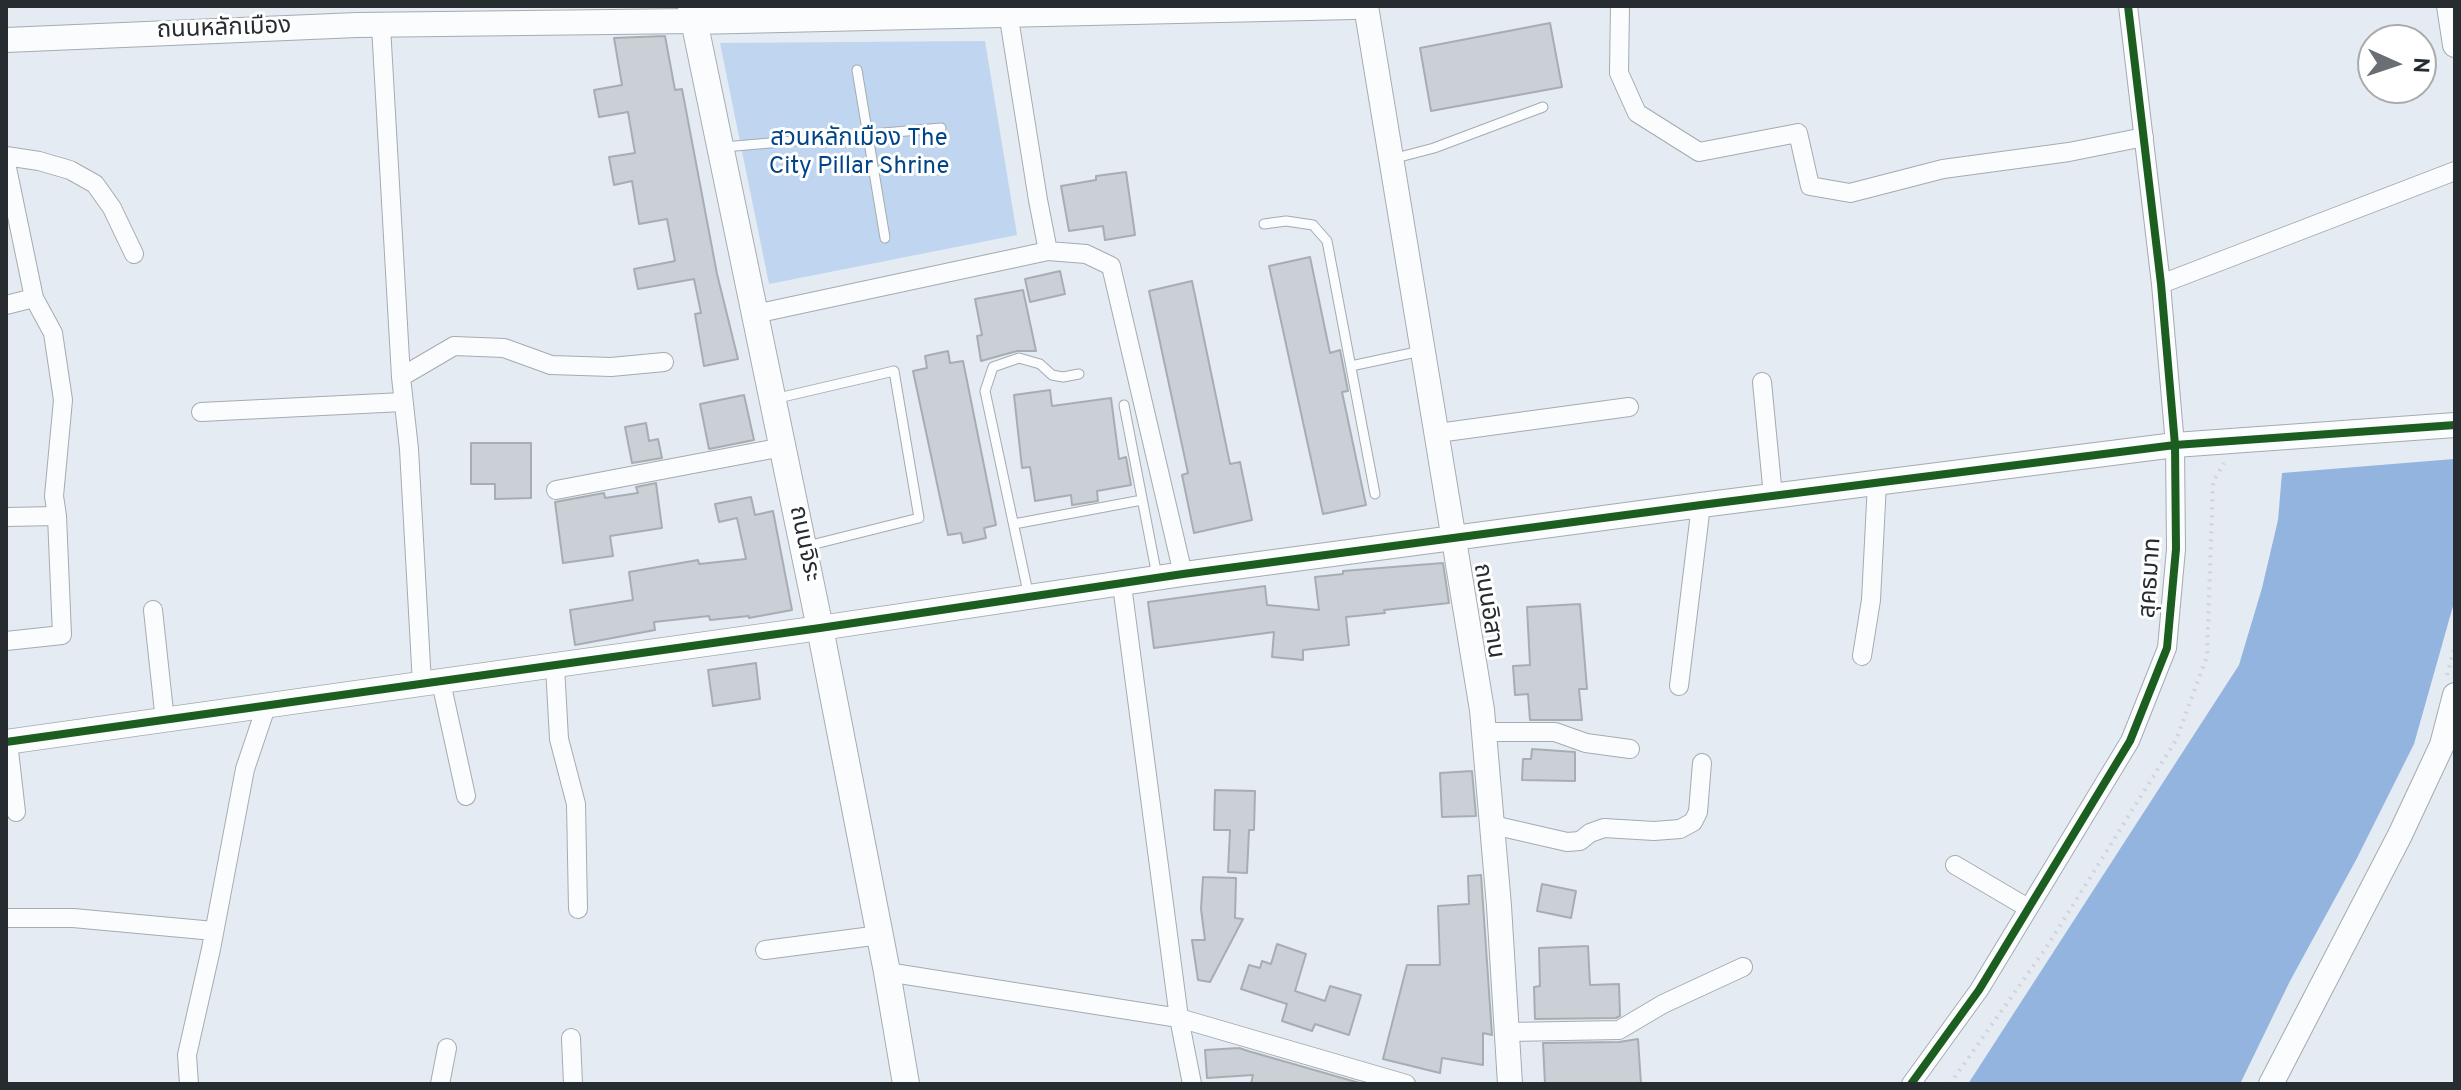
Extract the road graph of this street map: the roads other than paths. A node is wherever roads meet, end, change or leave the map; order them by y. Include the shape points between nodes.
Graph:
1 (1353, 6) edge
2 (1366, 6) edge
3 (1620, 6) edge
4 (2128, 6) edge
5 (2449, 6) edge
6 (1007, 10) edge
7 (692, 13) edge
8 (381, 26) junction
9 (6, 40) edge
10 (2455, 45) edge
11 (857, 70) dead end
12 (1543, 107) dead end
13 (941, 128) dead end
14 (866, 135) junction
15 (2144, 137) junction
16 (720, 148) junction
17 (6, 156) edge
18 (1392, 159) junction
19 (6, 163) edge
20 (2455, 171) edge
21 (1264, 224) dead end
22 (885, 238) dead end
23 (1048, 251) junction
24 (134, 254) dead end
25 (2161, 284) junction
26 (34, 298) junction
27 (6, 305) edge
28 (755, 314) junction
29 (1424, 351) junction
30 (664, 362) dead end
31 (1351, 366) junction
32 (1079, 374) dead end
33 (401, 377) junction
34 (1762, 382) dead end
35 (774, 399) junction
36 (403, 402) junction
37 (1124, 405) dead end
38 (1629, 407) dead end
39 (201, 412) dead end
40 (2455, 425) edge
41 (1438, 433) junction
42 (2175, 445) junction
43 (783, 447) junction
44 (1877, 483) junction
45 (556, 490) dead end
46 (1375, 494) dead end
47 (1773, 496) junction
48 (1142, 500) junction
49 (1701, 505) junction
50 (57, 516) junction
51 (6, 517) edge
52 (1014, 524) junction
53 (1456, 538) junction
54 (803, 546) junction
55 (1183, 574) junction
56 (1158, 579) junction
57 (1122, 585) junction
58 (1029, 597) junction
59 (153, 610) dead end
60 (820, 628) junction
61 (6, 641) edge
62 (1862, 656) dead end
63 (555, 666) junction
64 (431, 683) junction
65 (1679, 686) dead end
66 (2455, 695) edge
67 (266, 707) junction
68 (165, 721) junction
69 (1485, 732) junction
70 (7, 742) edge
71 (1630, 749) dead end
72 (1702, 763) dead end
73 (466, 796) dead end
74 (16, 812) dead end
75 (1493, 825) junction
76 (1955, 865) dead end
77 (2028, 908) junction
78 (578, 909) dead end
79 (6, 918) edge
80 (214, 931) junction
81 (880, 935) junction
82 (765, 950) dead end
83 (1743, 967) dead end
84 (887, 972) junction
85 (1179, 1018) junction
86 (1508, 1032) junction
87 (571, 1038) dead end
88 (447, 1048) dead end
89 (189, 1084) edge
90 (440, 1084) edge
91 (573, 1084) edge
92 (906, 1084) edge
93 (1192, 1084) edge
94 (1406, 1084) edge
95 (1510, 1084) edge
96 (1911, 1084) edge
97 (2271, 1084) edge

1 - 6 main road, ถนนหลักเมือง
2 - 18 street, ถนนอิสาน
3 - 15 street via 1619,73 1637,113 1699,152 1798,133 1810,186 1850,193 1943,169
4 - 15 street, สุคธมาท
5 - 10 street
6 - 7 main road, ถนนหลักเมือง
6 - 23 street
7 - 8 street, ถนนหลักเมือง
7 - 16 main road, ถนนจิระ
8 - 9 street, ถนนหลักเมือง
8 - 33 street
11 - 14 lane
12 - 18 lane
13 - 14 lane
14 - 16 lane
14 - 22 lane
15 - 25 street, สุคธมาท
16 - 28 main road, ถนนจิระ
17 - 24 street via 70,170 95,184
18 - 29 street, ถนนอิสาน
19 - 26 street
20 - 25 street
21 - 31 lane via 1313,225 1327,241
23 - 28 street
23 - 55 street via 1086,254 1111,266
25 - 42 street, สุคธมาท
26 - 27 street
26 - 50 street via 53,333 63,400 54,496
28 - 35 main road, ถนนจิระ
29 - 31 lane
29 - 41 street, ถนนอิสาน
30 - 33 street via 551,365 504,348 454,346
31 - 46 lane
32 - 52 lane via 1052,375 1040,364 1019,358 993,367 985,391
33 - 36 street
34 - 47 street
35 - 43 main road, ถนนจิระ
35 - 54 lane via 894,371 919,518
36 - 39 street
36 - 64 street
37 - 48 lane
38 - 41 street
40 - 42 street
41 - 53 street, ถนนอิสาน
42 - 44 street
42 - 77 street, สุคธมาท via 2176,549 2167,648 2130,741
43 - 45 street
43 - 54 main road, ถนนจิระ
44 - 47 street
44 - 62 street via 1871,600
47 - 49 street
48 - 52 lane
48 - 56 lane
49 - 53 street
49 - 65 street
50 - 51 street
50 - 61 street via 62,635
52 - 58 lane
53 - 55 street
53 - 69 street, ถนนอิสาน
54 - 60 main road, ถนนจิระ
55 - 56 street
56 - 57 street
57 - 58 street
57 - 85 street
58 - 60 street
59 - 68 street
60 - 63 street
60 - 81 main road, ถนนจิระ
63 - 64 street
63 - 78 street via 559,739 576,804
64 - 67 street
64 - 73 street
66 - 97 street via 2442,745 2400,835
67 - 68 street
67 - 80 street via 245,769
68 - 70 street
69 - 71 street via 1555,732
69 - 75 street, ถนนอิสาน
70 - 74 street
72 - 75 street via 1698,812 1680,829 1604,828 1567,842
75 - 86 street, ถนนอิสาน
76 - 77 street
77 - 96 street, สุคธมาท via 1979,990
79 - 80 street via 73,918
80 - 89 street via 187,1055
81 - 82 street
81 - 84 main road, ถนนจิระ
83 - 86 street via 1619,1030
84 - 85 street
84 - 92 main road, ถนนจิระ
85 - 93 street
85 - 94 street
86 - 95 street, ถนนอิสาน
87 - 91 street
88 - 90 street

